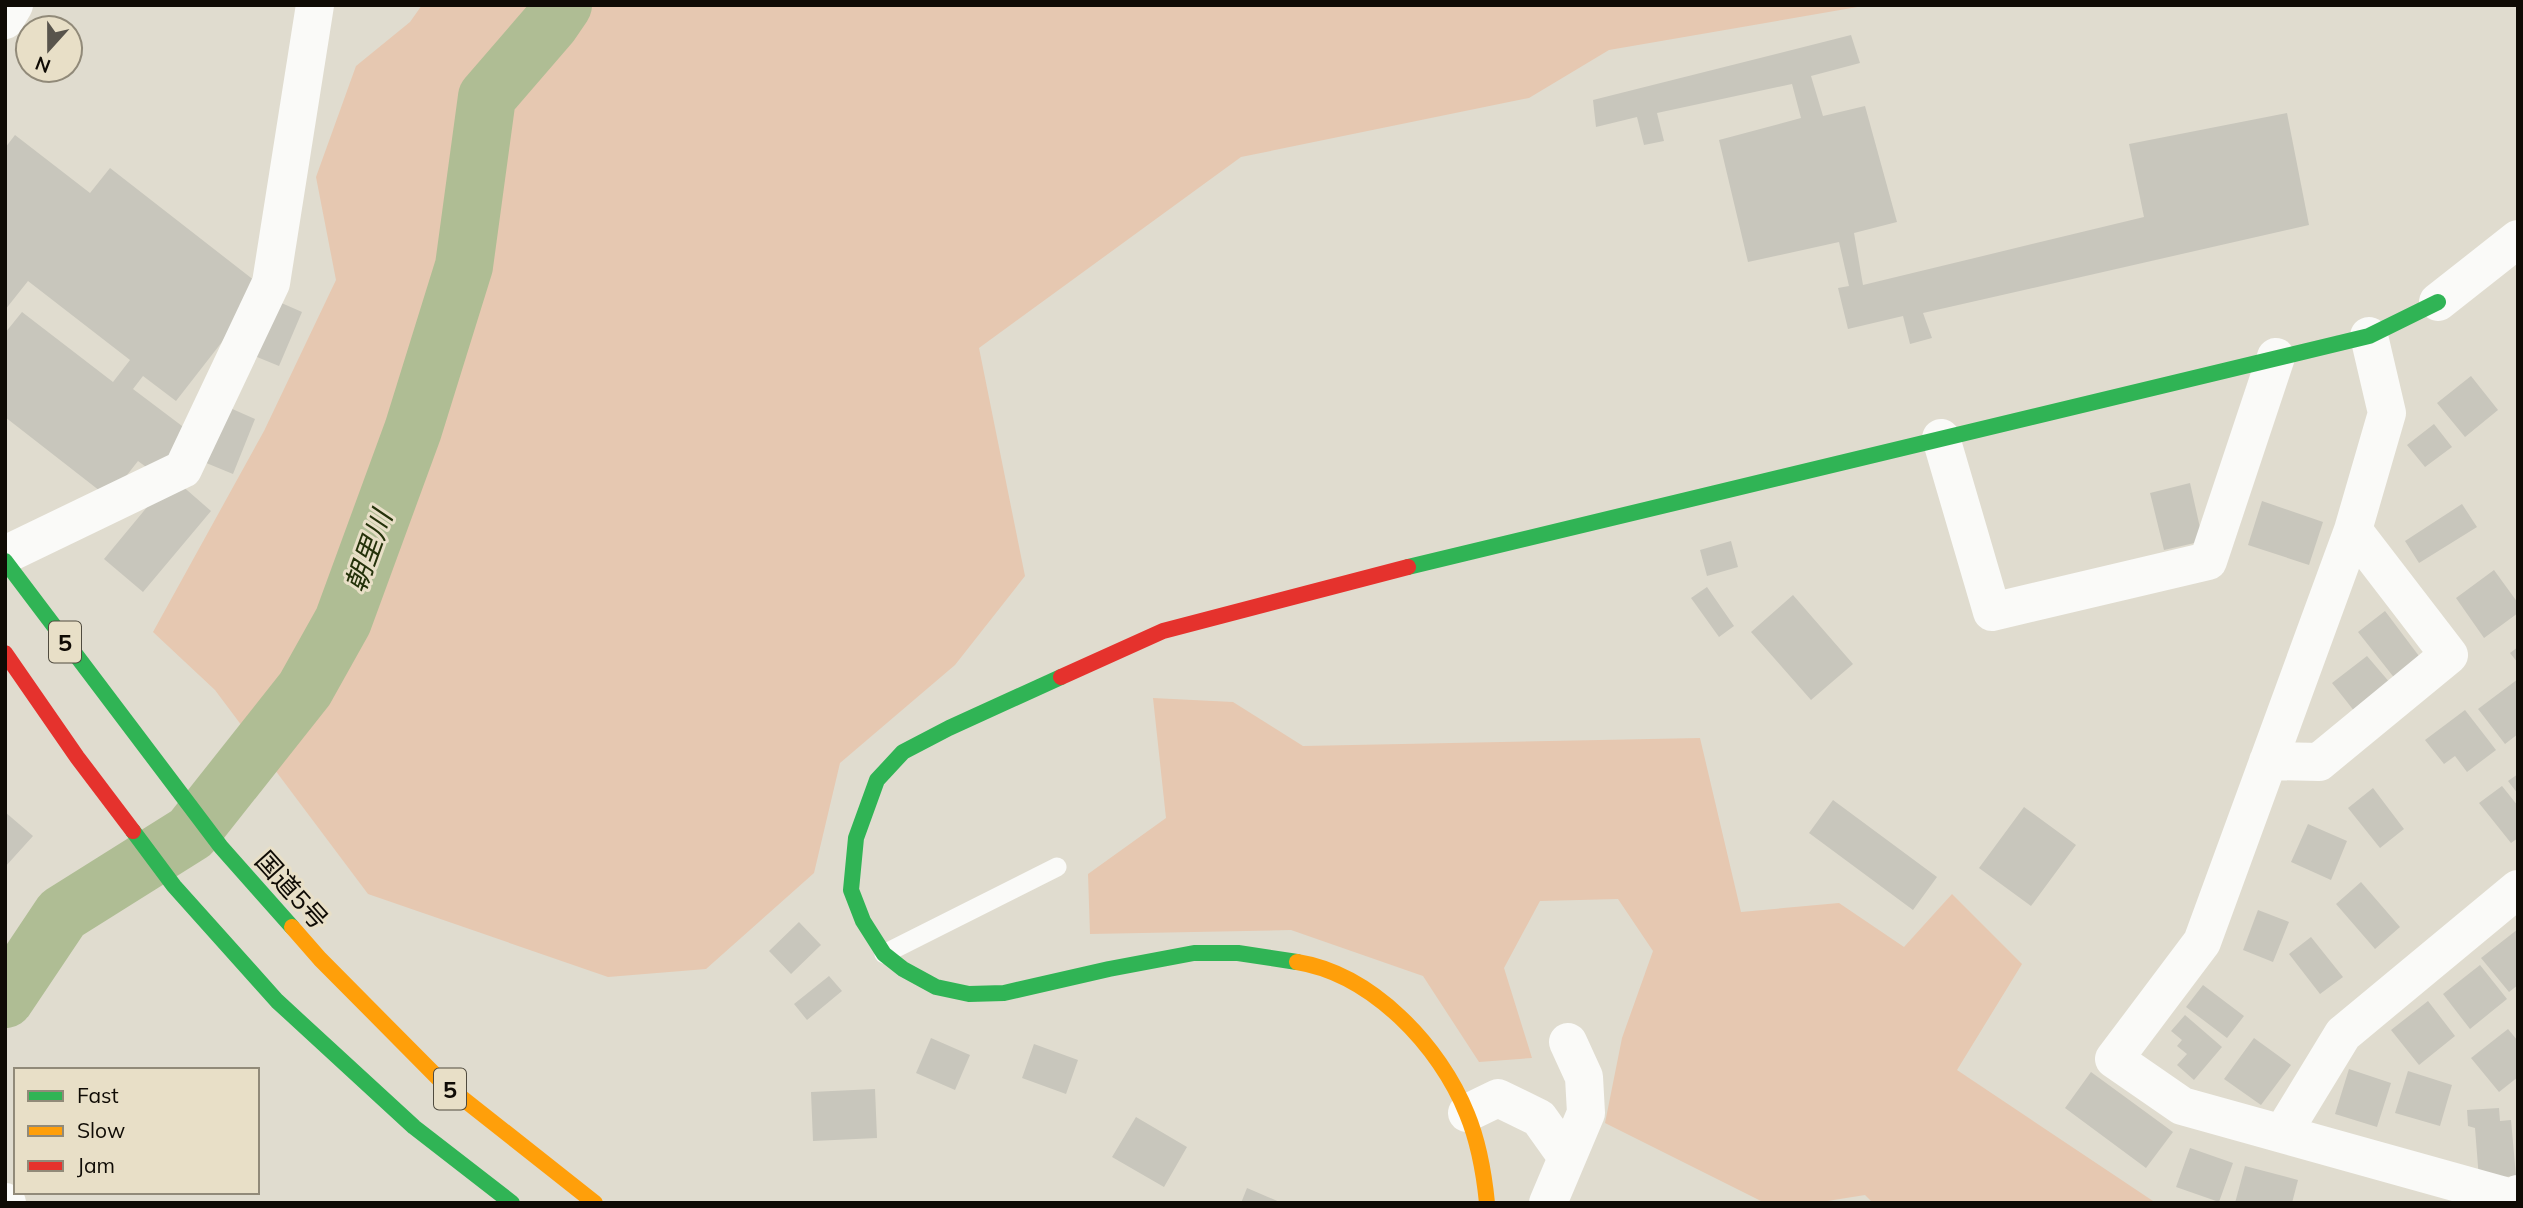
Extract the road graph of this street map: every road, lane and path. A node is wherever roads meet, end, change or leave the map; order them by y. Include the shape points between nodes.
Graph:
1 (14, 5) edge
2 (315, 5) edge
3 (5, 20) edge
4 (2518, 239) edge
5 (2438, 302) joint
6 (2369, 336) junction
7 (2276, 357) junction
8 (1941, 438) junction
9 (2353, 530) junction
10 (5, 555) edge
11 (5, 561) edge
12 (5, 653) edge
13 (2268, 761) junction
14 (1058, 867) dead end
15 (2518, 889) edge
16 (884, 954) junction
17 (1568, 1042) dead end
18 (1466, 1113) junction
19 (2282, 1134) junction
20 (1566, 1156) junction
21 (2518, 1194) edge
22 (512, 1203) edge
23 (595, 1203) edge
24 (1487, 1203) edge
25 (1548, 1203) edge

1 - 3 street
2 - 10 street via 271,283 183,469
4 - 5 street
5 - 6 main road
6 - 7 main road
6 - 9 street via 2387,413
7 - 8 main road
7 - 8 street via 2208,561 2195,565 1992,612
8 - 16 main road via 1333,585 1163,631 949,728 903,752 877,779 856,838 851,890 863,921
9 - 13 street
9 - 13 street via 2448,655 2319,762
11 - 23 main road, 国道5号 / 5 via 221,847 320,959 440,1089
12 - 22 main road, 5 via 174,886 277,1001
13 - 19 street via 2202,942 2115,1059 2182,1106
14 - 16 lane
15 - 19 street via 2343,1034
16 - 18 main road via 936,987 969,994 1004,993 1194,953 1238,953 1305,963 1381,1000 1418,1034
17 - 20 street via 1584,1077 1586,1113
18 - 20 street via 1498,1098 1539,1118
18 - 24 main road via 1483,1165
19 - 21 street via 2512,1198
20 - 25 street

